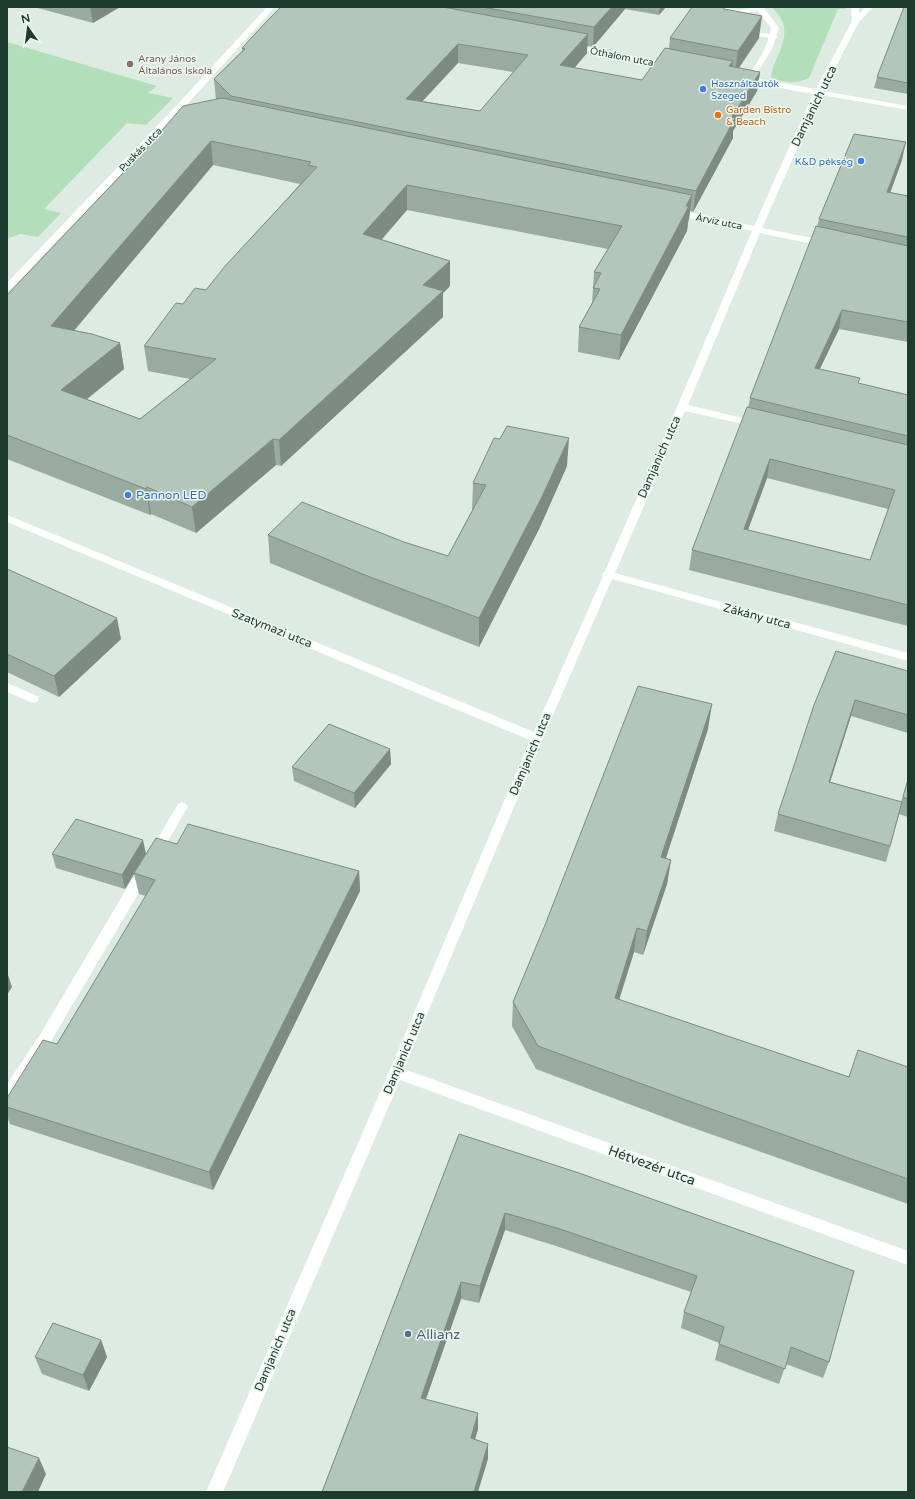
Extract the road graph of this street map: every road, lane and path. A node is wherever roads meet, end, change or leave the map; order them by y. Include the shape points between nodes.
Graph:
1 (271, 7) edge
2 (725, 7) edge
3 (855, 7) edge
4 (869, 7) edge
5 (760, 8) edge
6 (735, 12) junction
7 (856, 22) junction
8 (774, 36) junction
9 (564, 45) edge
10 (682, 67) edge
11 (734, 77) edge
12 (749, 80) junction
13 (818, 92) junction
14 (908, 108) edge
15 (666, 210) edge
16 (757, 229) junction
17 (833, 245) edge
18 (7, 288) edge
19 (682, 406) junction
20 (765, 426) edge
21 (7, 518) edge
22 (607, 574) junction
23 (908, 657) edge
24 (7, 687) edge
25 (33, 699) dead end
26 (537, 738) junction
27 (182, 807) dead end
28 (396, 1072) junction
29 (7, 1096) edge
30 (908, 1258) edge
31 (214, 1492) edge

1 - 18 street, Puskás utca via 182,109
2 - 6 street
3 - 7 street
4 - 7 street, Damjanich utca
5 - 6 street
5 - 8 street via 775,28
6 - 8 street via 725,28
7 - 13 street, Damjanich utca
8 - 12 street via 770,48
9 - 10 street, Öthalom utca
11 - 12 street
12 - 13 street
13 - 14 street
13 - 16 street, Damjanich utca
15 - 16 street, Árvíz utca
16 - 17 street, Árvíz utca
16 - 19 street, Damjanich utca
19 - 20 street
19 - 22 street, Damjanich utca
21 - 26 street, Szatymazi utca
22 - 23 street, Zákány utca
22 - 26 street, Damjanich utca
24 - 25 street
26 - 28 street, Damjanich utca
27 - 29 street via 46,1037
28 - 30 street, Hétvezér utca
28 - 31 street, Damjanich utca

